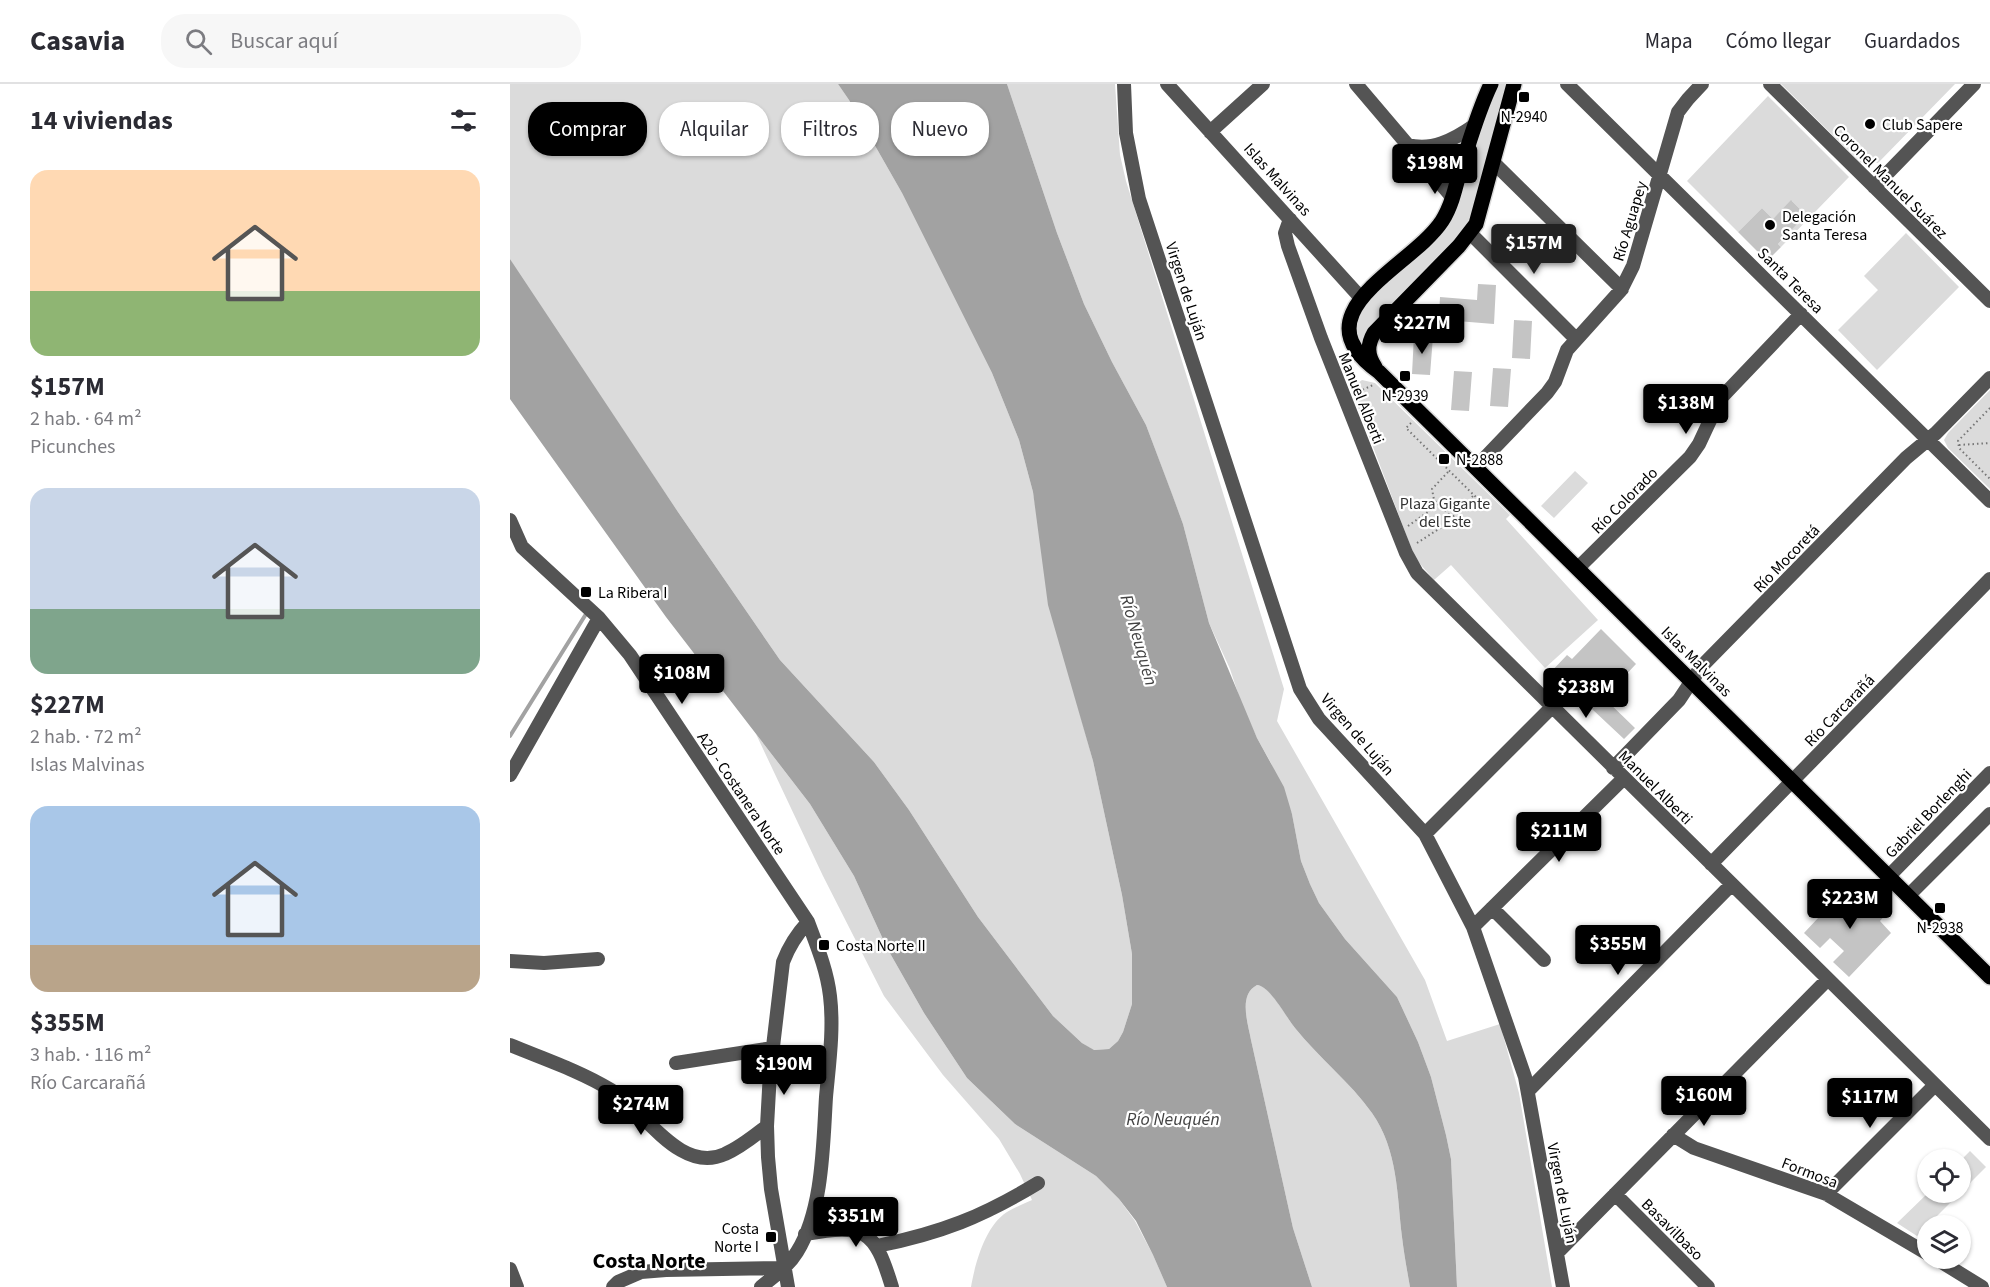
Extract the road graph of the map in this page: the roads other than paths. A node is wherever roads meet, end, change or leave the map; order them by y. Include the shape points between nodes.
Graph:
1 (1124, 84) edge
2 (1167, 84) edge
3 (1263, 84) edge
4 (1356, 84) edge
5 (1491, 84) edge
6 (1514, 84) edge
7 (1567, 84) edge
8 (1702, 84) edge
9 (1770, 84) edge
10 (1974, 84) edge
11 (1475, 125) junction
12 (1210, 132) junction
13 (1406, 144) junction
14 (1493, 162) junction
15 (1660, 174) junction
16 (1874, 187) junction
17 (1452, 197) junction
18 (1290, 219) junction
19 (1470, 233) junction
20 (1622, 289) junction
21 (1362, 298) junction
22 (1990, 301) edge
23 (1801, 314) junction
24 (1576, 339) junction
25 (1375, 378) junction
26 (1990, 378) edge
27 (1928, 440) junction
28 (1476, 467) junction
29 (1990, 501) edge
30 (510, 520) edge
31 (1578, 568) junction
32 (1990, 579) edge
33 (599, 618) junction
34 (1691, 681) junction
35 (1552, 707) junction
36 (1613, 768) junction
37 (1990, 773) edge
38 (510, 775) edge
39 (1624, 778) junction
40 (1792, 781) junction
41 (1990, 814) edge
42 (1425, 834) junction
43 (1711, 864) junction
44 (1888, 876) junction
45 (1731, 884) junction
46 (1908, 896) junction
47 (1492, 908) junction
48 (808, 922) junction
49 (1473, 927) junction
50 (598, 959) dead end
51 (1545, 960) dead end
52 (510, 961) edge
53 (1990, 977) edge
54 (1828, 979) junction
55 (510, 1045) edge
56 (773, 1048) junction
57 (676, 1063) dead end
58 (1935, 1085) junction
59 (1528, 1091) junction
60 (767, 1126) junction
61 (1673, 1136) junction
62 (1990, 1139) edge
63 (1038, 1183) dead end
64 (1615, 1194) junction
65 (1826, 1194) junction
66 (805, 1234) junction
67 (877, 1246) junction
68 (1917, 1248) edge
69 (1558, 1252) junction
70 (783, 1268) junction
71 (510, 1269) edge
72 (1953, 1269) edge
73 (517, 1287) edge
74 (613, 1287) edge
75 (760, 1287) edge
76 (788, 1287) edge
77 (892, 1287) edge
78 (1563, 1287) edge
79 (1708, 1287) edge
80 (1982, 1287) edge

1 - 42 street, Virgen de Luján via 1126,133 1139,199 1300,689 1319,719
2 - 12 street, Islas Malvinas
3 - 12 street
4 - 13 street
5 - 11 main road
6 - 14 main road
7 - 15 street, Santa Teresa
8 - 15 street, Río Aguapey via 1678,112
9 - 16 street, Coronel Manuel Suárez
10 - 16 street
11 - 13 street via 1430,147
11 - 17 main road
12 - 18 street, Islas Malvinas
13 - 17 street
14 - 19 main road via 1479,215
14 - 20 street
15 - 20 street, Río Aguapey via 1633,266
15 - 23 street, Santa Teresa
16 - 22 street, Coronel Manuel Suárez
17 - 21 main road via 1435,229
18 - 21 street, Islas Malvinas
18 - 35 street, Manuel Alberti via 1288,246 1411,563 1428,585
19 - 24 street
19 - 25 main road via 1374,333 1368,347
20 - 24 street, Río Aguapey
21 - 25 main road, Islas Malvinas via 1350,318 1350,341
23 - 27 street, Santa Teresa
23 - 31 street, Río Colorado via 1720,399 1690,457
24 - 28 street, Río Aguapey via 1547,393
25 - 28 main road, Islas Malvinas
26 - 27 street, Río Mocoretá
27 - 29 street, Santa Teresa
27 - 34 street, Río Mocoretá via 1906,458
28 - 31 main road, Islas Malvinas
30 - 33 street, A20 - Costanera Norte via 522,547
31 - 34 main road, Islas Malvinas
32 - 40 street, Río Carcarañá
33 - 38 street
33 - 48 street, A20 - Costanera Norte via 630,655
34 - 36 street, Río Mocoretá via 1679,700
34 - 40 main road, Islas Malvinas
35 - 36 street, Manuel Alberti
35 - 42 street
36 - 39 street, Manuel Alberti
37 - 44 street, Gabriel Borlenghi
39 - 43 street, Manuel Alberti
39 - 47 street
40 - 43 street, Río Carcarañá
40 - 44 main road, Islas Malvinas
41 - 46 street
42 - 49 street, Virgen de Luján
43 - 45 street, Manuel Alberti
44 - 46 main road, Islas Malvinas
45 - 54 street, Manuel Alberti
45 - 59 street
46 - 53 main road, Islas Malvinas
47 - 49 street
47 - 51 street
48 - 56 street via 797,933 783,962
48 - 66 street, A20 - Costanera Norte via 826,974 830,1026 822,1153
49 - 59 street, Virgen de Luján
50 - 52 street
54 - 58 street, Manuel Alberti
54 - 61 street
55 - 60 street via 612,1091 676,1148 692,1155 723,1156
56 - 57 street
56 - 60 street
58 - 62 street, Manuel Alberti
58 - 65 street
59 - 69 street, Virgen de Luján
60 - 70 street
61 - 64 street
61 - 65 street, Formosa via 1694,1148
63 - 67 street via 962,1224 920,1238
64 - 69 street
64 - 79 street, Basavilbaso
65 - 68 street, Formosa
66 - 67 street via 849,1229
66 - 70 street, A20 - Costanera Norte
67 - 77 street
69 - 78 street, Virgen de Luján
70 - 74 street via 641,1272
70 - 75 street, A20 - Costanera Norte
70 - 76 street
71 - 73 street
72 - 80 street

